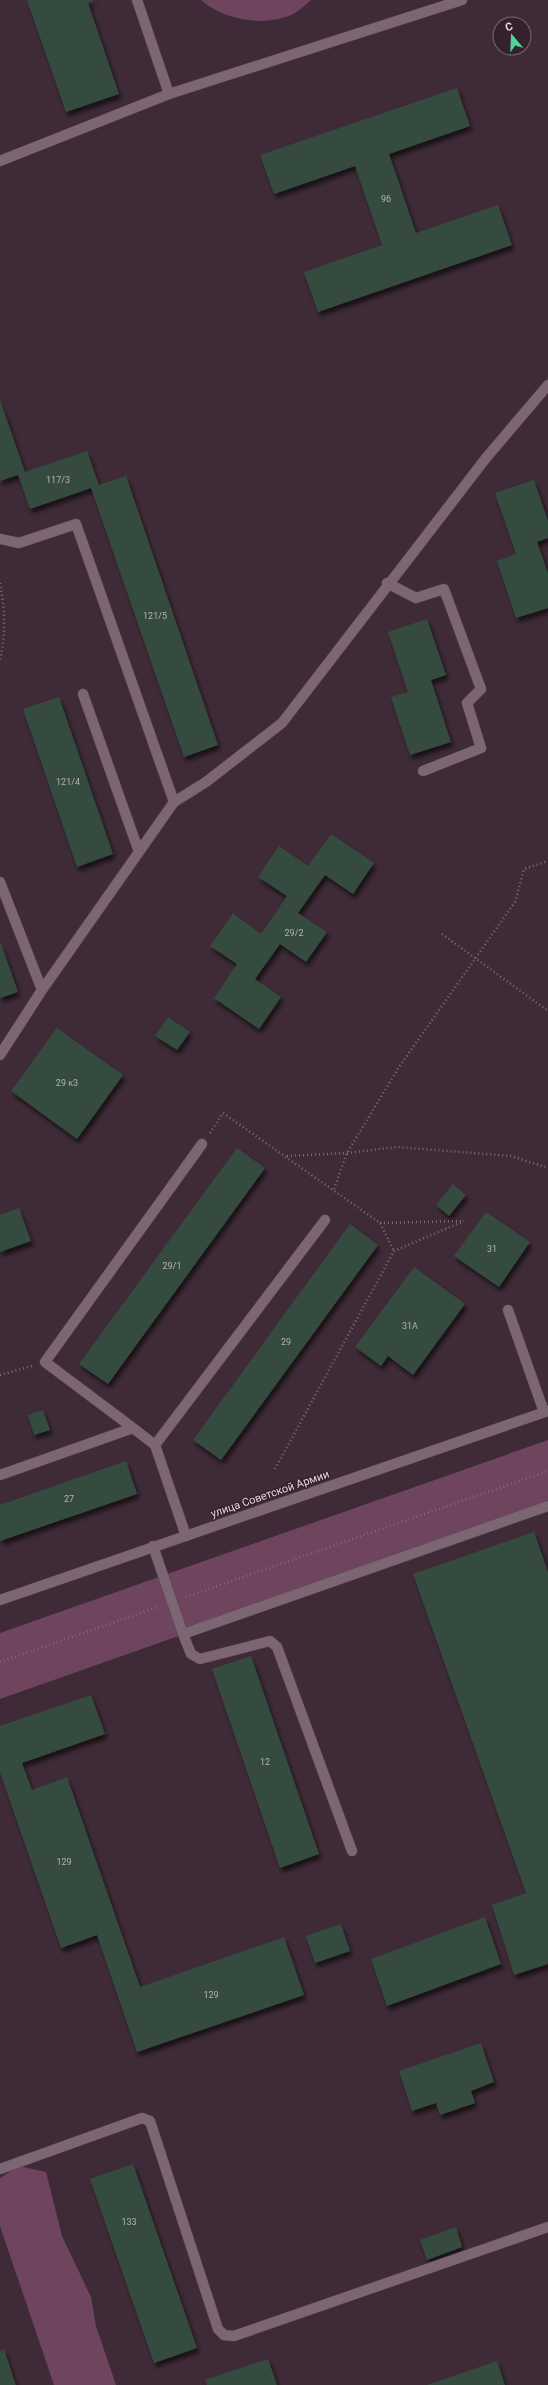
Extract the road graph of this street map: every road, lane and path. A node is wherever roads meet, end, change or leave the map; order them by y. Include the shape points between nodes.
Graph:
1 (137, 0) edge
2 (462, 0) edge
3 (169, 94) junction
4 (0, 161) edge
5 (548, 385) edge
6 (0, 539) edge
7 (0, 583) edge
8 (387, 584) junction
9 (0, 660) edge
10 (83, 694) dead end
11 (423, 772) dead end
12 (174, 802) junction
13 (139, 852) junction
14 (548, 861) edge
15 (0, 882) edge
16 (442, 934) dead end
17 (475, 959) junction
18 (42, 990) junction
19 (548, 1011) edge
20 (0, 1055) edge
21 (202, 1144) joint
22 (347, 1153) junction
23 (287, 1156) junction
24 (548, 1168) edge
25 (334, 1189) junction
26 (325, 1220) dead end
27 (380, 1223) junction
28 (394, 1251) junction
29 (508, 1310) dead end
30 (45, 1362) junction
31 (0, 1375) edge
32 (546, 1411) edge
33 (133, 1428) junction
34 (155, 1445) junction
35 (275, 1469) dead end
36 (548, 1471) edge
37 (0, 1475) edge
38 (548, 1506) edge
39 (186, 1536) junction
40 (153, 1546) junction
41 (0, 1600) edge
42 (172, 1602) junction
43 (183, 1634) junction
44 (0, 1662) edge
45 (352, 1851) dead end
46 (0, 2169) edge
47 (548, 2227) edge

1 - 3 main road
2 - 3 main road
3 - 4 main road
5 - 8 main road via 486,458
6 - 12 main road via 19,543 76,524
7 - 9 path via 3,598 4,645
8 - 11 main road via 416,598 444,589 481,689 467,703 481,748
8 - 12 main road via 282,723 206,782
10 - 13 main road
12 - 13 main road
13 - 18 main road
14 - 17 path via 524,869 515,902
15 - 18 main road
16 - 17 path
17 - 19 path
17 - 22 path via 399,1067
18 - 20 main road
21 - 23 path via 223,1113
21 - 30 main road
22 - 23 path
22 - 24 path via 397,1147 511,1156
22 - 25 path
23 - 25 path
25 - 27 path
26 - 34 main road
27 - 28 path
27 - 28 path via 464,1221
28 - 35 path
29 - 32 main road
30 - 31 path
30 - 33 main road
32 - 39 main road, улица Советской Армии
33 - 34 main road
33 - 37 main road
34 - 39 main road
36 - 42 path
38 - 43 main road
39 - 40 main road, улица Советской Армии
40 - 41 main road, улица Советской Армии
40 - 42 main road
42 - 43 main road
42 - 44 path
43 - 45 main road via 191,1654 200,1659 270,1640 277,1647
46 - 47 main road via 147,2118 218,2329 229,2336

